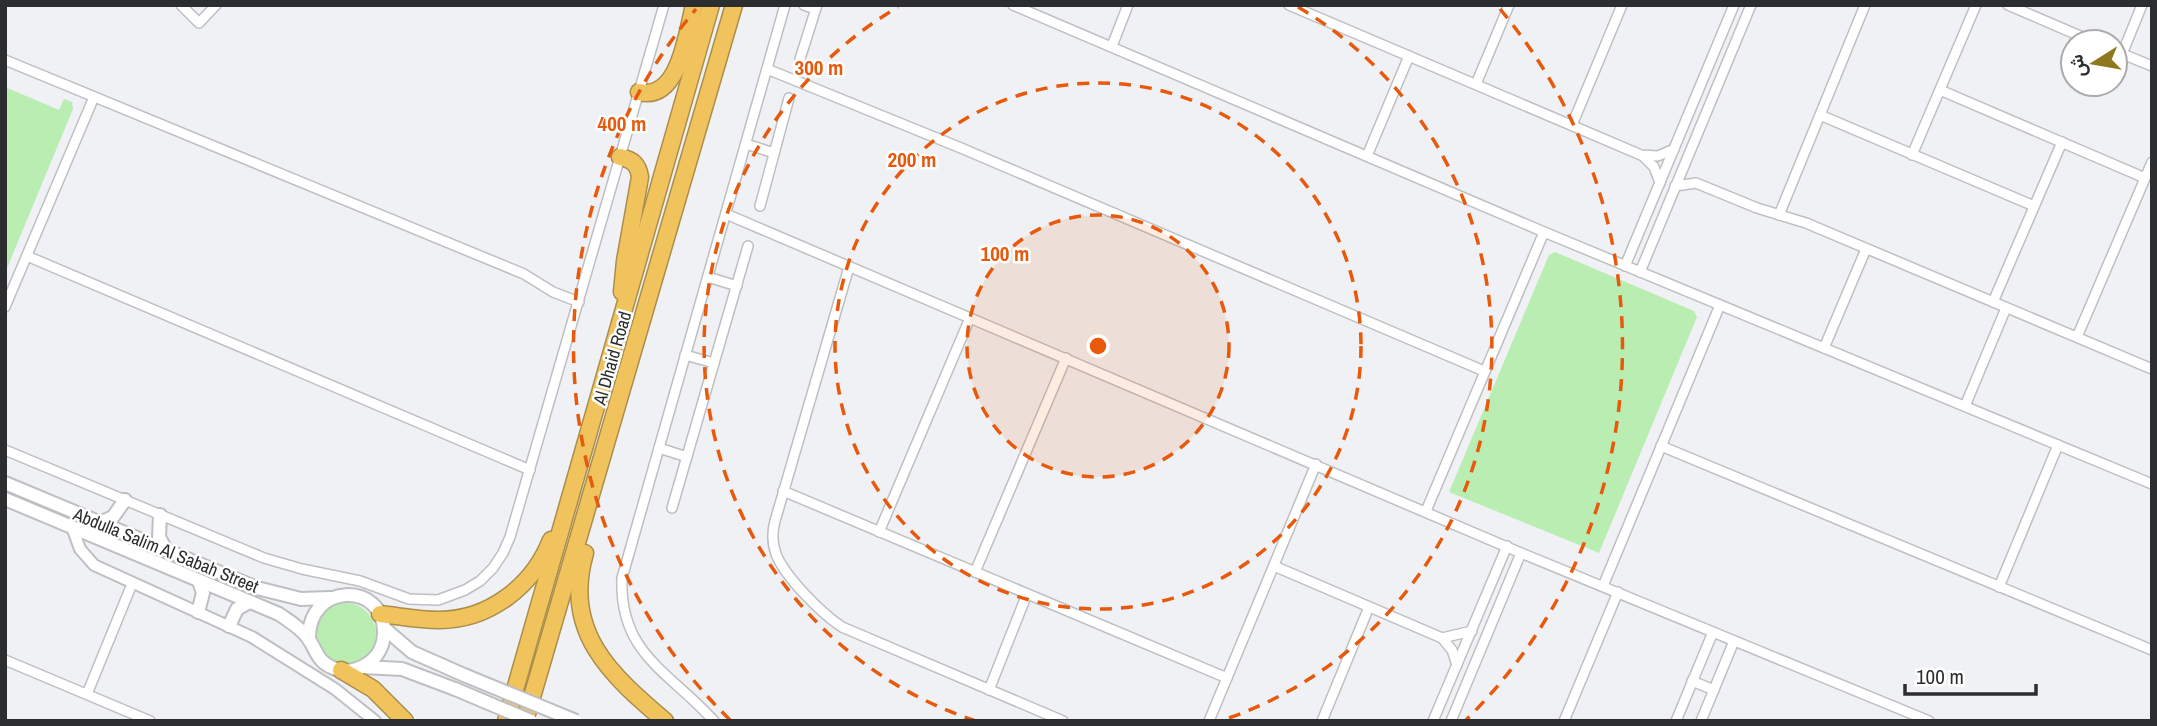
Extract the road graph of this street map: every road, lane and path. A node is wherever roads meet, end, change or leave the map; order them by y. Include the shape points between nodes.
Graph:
1 (181, 5) edge
2 (199, 5) edge
3 (216, 5) edge
4 (664, 5) edge
5 (694, 5) edge
6 (711, 5) edge
7 (734, 5) edge
8 (785, 5) edge
9 (804, 5) edge
10 (1013, 5) edge
11 (1128, 5) edge
12 (1289, 5) edge
13 (1509, 5) edge
14 (1622, 5) edge
15 (1734, 5) edge
16 (1751, 5) edge
17 (1865, 5) edge
18 (1976, 5) edge
19 (2008, 5) edge
20 (2142, 5) edge
21 (816, 7) edge
22 (208, 13) junction
23 (2061, 28) edge
24 (2129, 32) edge
25 (1111, 46) junction
26 (2129, 56) edge
27 (1409, 57) junction
28 (800, 59) dead end
29 (5, 60) edge
30 (2152, 66) edge
31 (767, 69) junction
32 (1476, 84) junction
33 (1940, 90) junction
34 (639, 92) junction
35 (94, 97) junction
36 (789, 98) dead end
37 (1820, 115) junction
38 (1572, 125) junction
39 (2062, 142) junction
40 (746, 144) junction
41 (1674, 149) junction
42 (774, 153) junction
43 (1641, 155) junction
44 (1912, 155) junction
45 (1367, 156) junction
46 (620, 157) junction
47 (2152, 162) edge
48 (1683, 166) junction
49 (2145, 178) junction
50 (1660, 183) junction
51 (1696, 183) junction
52 (1675, 186) junction
53 (760, 206) dead end
54 (2034, 206) junction
55 (726, 215) junction
56 (1779, 215) junction
57 (1544, 232) junction
58 (748, 246) dead end
59 (1866, 249) junction
60 (27, 256) junction
61 (1625, 265) junction
62 (849, 267) junction
63 (1640, 272) junction
64 (708, 277) junction
65 (737, 286) junction
66 (579, 302) junction
67 (1993, 302) junction
68 (1720, 305) junction
69 (5, 307) edge
70 (2006, 308) junction
71 (624, 313) junction
72 (970, 318) junction
73 (2077, 337) junction
74 (617, 339) junction
75 (636, 345) junction
76 (1824, 348) junction
77 (685, 355) junction
78 (1066, 358) junction
79 (714, 363) junction
80 (2152, 369) edge
81 (1485, 371) junction
82 (1965, 406) junction
83 (2058, 445) junction
84 (1661, 446) junction
85 (659, 448) junction
86 (5, 450) edge
87 (687, 457) junction
88 (1317, 464) junction
89 (530, 470) junction
90 (5, 483) edge
91 (2152, 484) edge
92 (783, 491) junction
93 (5, 499) edge
94 (125, 500) junction
95 (672, 508) dead end
96 (1426, 511) junction
97 (160, 515) junction
98 (99, 523) junction
99 (72, 527) junction
100 (879, 532) junction
101 (1507, 546) junction
102 (166, 550) junction
103 (1521, 553) junction
104 (1274, 566) junction
105 (975, 572) junction
106 (199, 580) junction
107 (132, 584) junction
108 (1603, 586) junction
109 (1999, 587) junction
110 (1618, 592) junction
111 (1027, 594) junction
112 (331, 598) junction
113 (249, 602) junction
114 (1369, 607) junction
115 (198, 612) junction
116 (382, 621) junction
117 (229, 626) junction
118 (1472, 631) junction
119 (1713, 632) junction
120 (1441, 638) junction
121 (309, 640) junction
122 (1734, 641) junction
123 (2152, 650) edge
124 (5, 660) edge
125 (1457, 665) junction
126 (363, 667) junction
127 (341, 670) junction
128 (1227, 678) junction
129 (1692, 681) junction
130 (989, 690) junction
131 (1714, 690) junction
132 (87, 694) junction
133 (703, 711) junction
134 (150, 721) edge
135 (375, 721) edge
136 (405, 721) edge
137 (506, 721) edge
138 (525, 721) edge
139 (531, 721) edge
140 (576, 721) edge
141 (665, 721) edge
142 (708, 721) edge
143 (714, 721) edge
144 (1063, 721) edge
145 (1209, 721) edge
146 (1322, 721) edge
147 (1433, 721) edge
148 (1451, 721) edge
149 (1564, 721) edge
150 (1676, 721) edge
151 (1701, 721) edge
152 (1929, 721) edge

1 - 22 street via 198,23
2 - 22 street
3 - 22 street
4 - 34 street
5 - 34 highway via 677,68 667,86 648,94
6 - 71 highway, Al Dhaid Road
7 - 75 highway, Al Dhaid Road
8 - 31 street
9 - 21 street
10 - 25 street
11 - 25 street
12 - 27 street
13 - 32 street
14 - 38 street
15 - 41 street
16 - 48 street
17 - 37 street
18 - 33 street
19 - 23 street
20 - 24 street
21 - 28 street
25 - 45 street
26 - 30 street
27 - 32 street
27 - 45 street
29 - 35 street
31 - 40 street
31 - 81 street
32 - 38 street
33 - 39 street
33 - 44 street
34 - 46 street
35 - 60 street
35 - 66 street via 524,274
36 - 42 street
37 - 44 street
37 - 56 street
38 - 43 street
39 - 49 street
39 - 54 street
40 - 42 street
40 - 55 street
41 - 43 street via 1658,156
41 - 50 street
42 - 53 street
43 - 50 street via 1654,167
44 - 54 street
45 - 57 street
46 - 66 street
46 - 71 highway via 634,162 639,177 624,274
47 - 49 street
48 - 51 street
48 - 52 street
49 - 73 street
50 - 61 street
51 - 52 street
51 - 56 street
52 - 63 street
54 - 67 street
55 - 62 street
55 - 64 street
56 - 59 street
57 - 61 street
57 - 81 street
58 - 65 street
59 - 67 street
59 - 76 street
60 - 69 street
60 - 89 street
61 - 63 street
62 - 72 street
62 - 92 street
63 - 68 street
64 - 65 street
64 - 77 street
65 - 79 street
66 - 89 street
67 - 70 street
68 - 76 street
68 - 84 street
70 - 73 street
70 - 82 street
71 - 74 highway, Al Dhaid Road
72 - 78 street
72 - 100 street
73 - 80 street
74 - 116 highway via 584,424 554,532 535,571 503,601 483,611 441,620
74 - 137 highway, Al Dhaid Road
75 - 138 highway, Al Dhaid Road
75 - 141 highway via 621,426 583,560 579,601 590,641 601,659
76 - 82 street
77 - 79 street
77 - 85 street
78 - 88 street
78 - 105 street
79 - 87 street
81 - 96 street
82 - 83 street
83 - 91 street
83 - 109 street
84 - 108 street
84 - 109 street
85 - 87 street
85 - 133 street via 625,563 623,608 641,650
86 - 94 street
87 - 95 street
88 - 96 street
88 - 104 street
89 - 97 street via 510,537 493,568 465,590 438,600 409,599 360,581 282,564
90 - 98 main road, Abdulla Salim Al Sabah Street
92 - 100 street
92 - 130 street via 773,529 776,553 819,609 856,634
93 - 99 main road, Abdulla Salim Al Sabah Street
94 - 97 street
94 - 98 main road via 113,517
96 - 101 street
97 - 102 main road via 158,529
98 - 102 main road, Abdulla Salim Al Sabah Street
99 - 106 main road, Abdulla Salim Al Sabah Street
99 - 107 street via 88,560
100 - 105 street
101 - 103 street
101 - 118 street
102 - 112 main road, Abdulla Salim Al Sabah Street via 286,597
103 - 108 street
103 - 148 street
104 - 114 street
104 - 128 street
105 - 111 street
106 - 113 main road, Abdulla Salim Al Sabah Street
106 - 115 main road via 203,593
107 - 115 street
107 - 132 street
108 - 110 street
109 - 123 street
110 - 119 street
110 - 149 street
111 - 128 street
111 - 130 street
112 - 116 main road via 353,595 373,605
112 - 121 main road via 316,611
113 - 117 main road via 237,609
113 - 121 main road, Abdulla Salim Al Sabah Street via 290,622
114 - 120 street
114 - 146 street
115 - 117 street
116 - 126 main road via 380,651
116 - 140 main road, bridge via 412,652
117 - 135 street via 335,689
118 - 120 street
118 - 125 street
119 - 122 street
119 - 129 street
120 - 125 street
121 - 127 main road via 320,660
122 - 131 street
122 - 152 street
124 - 132 street
125 - 147 street
126 - 127 main road
126 - 139 main road, bridge via 402,669
127 - 136 highway via 373,689
128 - 145 street
129 - 131 street
129 - 150 street
130 - 144 street
131 - 151 street
132 - 134 street
133 - 142 street
133 - 143 street

